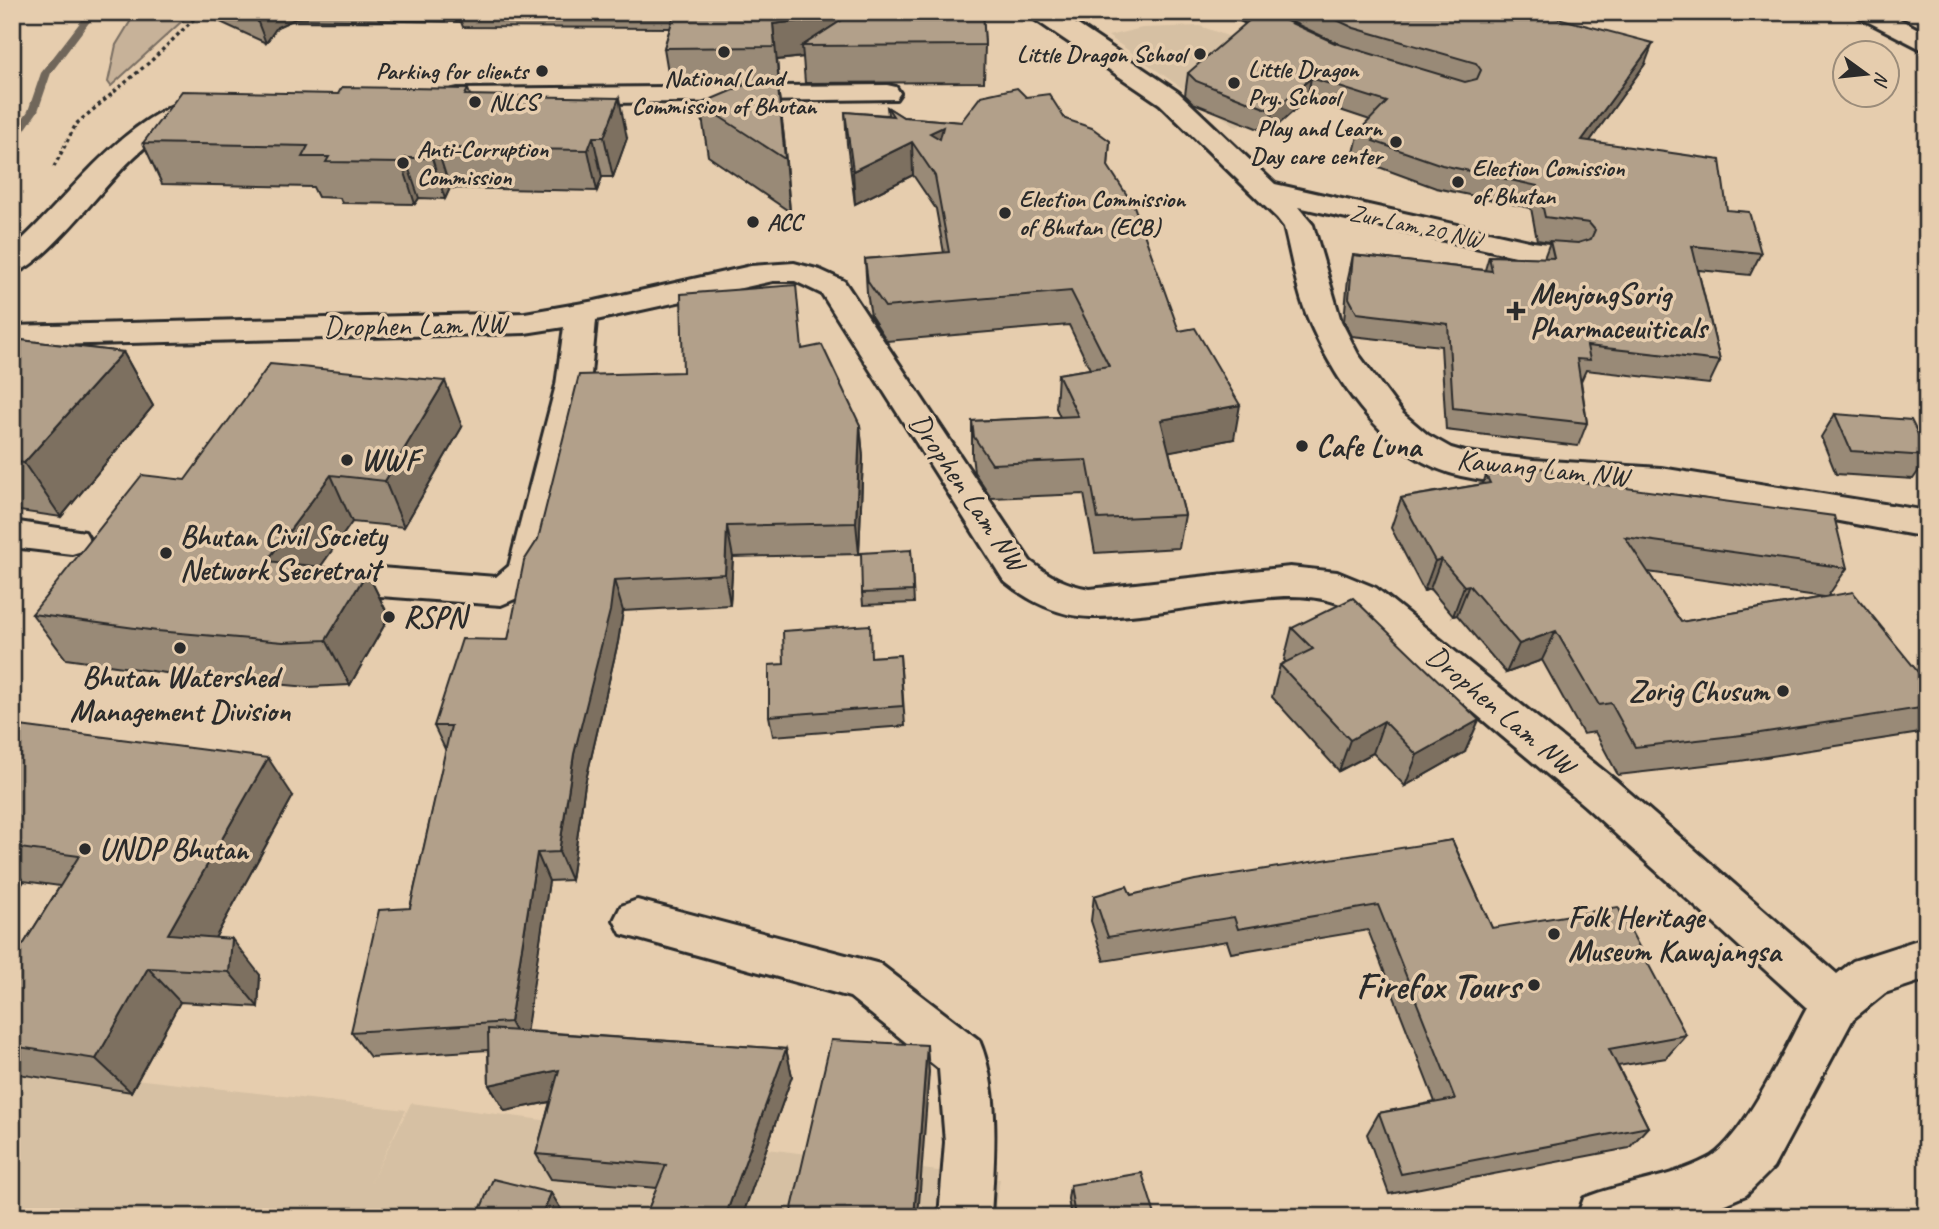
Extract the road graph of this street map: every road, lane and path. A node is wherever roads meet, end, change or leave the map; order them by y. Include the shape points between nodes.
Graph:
1 (201, 12) edge
2 (1244, 12) edge
3 (1868, 12) edge
4 (1059, 16) edge
5 (1927, 44) edge
6 (1329, 51) edge
7 (887, 93) dead end
8 (427, 97) edge
9 (232, 99) edge
10 (54, 168) dead end
11 (1264, 190) junction
12 (21, 202) dead end
13 (12, 210) edge
14 (1569, 254) edge
15 (12, 265) edge
16 (581, 316) junction
17 (12, 336) edge
18 (1927, 524) edge
19 (12, 534) edge
20 (72, 541) dead end
21 (380, 583) dead end
22 (637, 920) dead end
23 (1927, 958) edge
24 (1836, 1003) junction
25 (965, 1217) edge
26 (1603, 1217) edge

1 - 10 path via 76,124
2 - 6 street
3 - 5 street
4 - 11 street, Kawang Lam NW via 1169,98
7 - 8 street
9 - 15 street via 199,104 144,132
11 - 14 street, Zur Lam 20 NW via 1533,251
11 - 18 street, Kawang Lam NW via 1298,225 1325,321 1343,357 1390,421 1439,456 1462,464 1533,472 1661,480
12 - 13 path
16 - 17 street, Drophen Lam NW via 525,323
16 - 21 street via 573,385 527,570 518,582 501,591
16 - 24 street, Drophen Lam NW via 768,272 793,272 834,288 1017,571 1038,589 1061,599 1090,603 1290,581 1337,586 1363,598 1600,793
19 - 20 street
22 - 25 street via 863,979 962,1057 970,1142
23 - 24 street via 1870,976
24 - 26 street via 1755,1150 1728,1177 1679,1197

